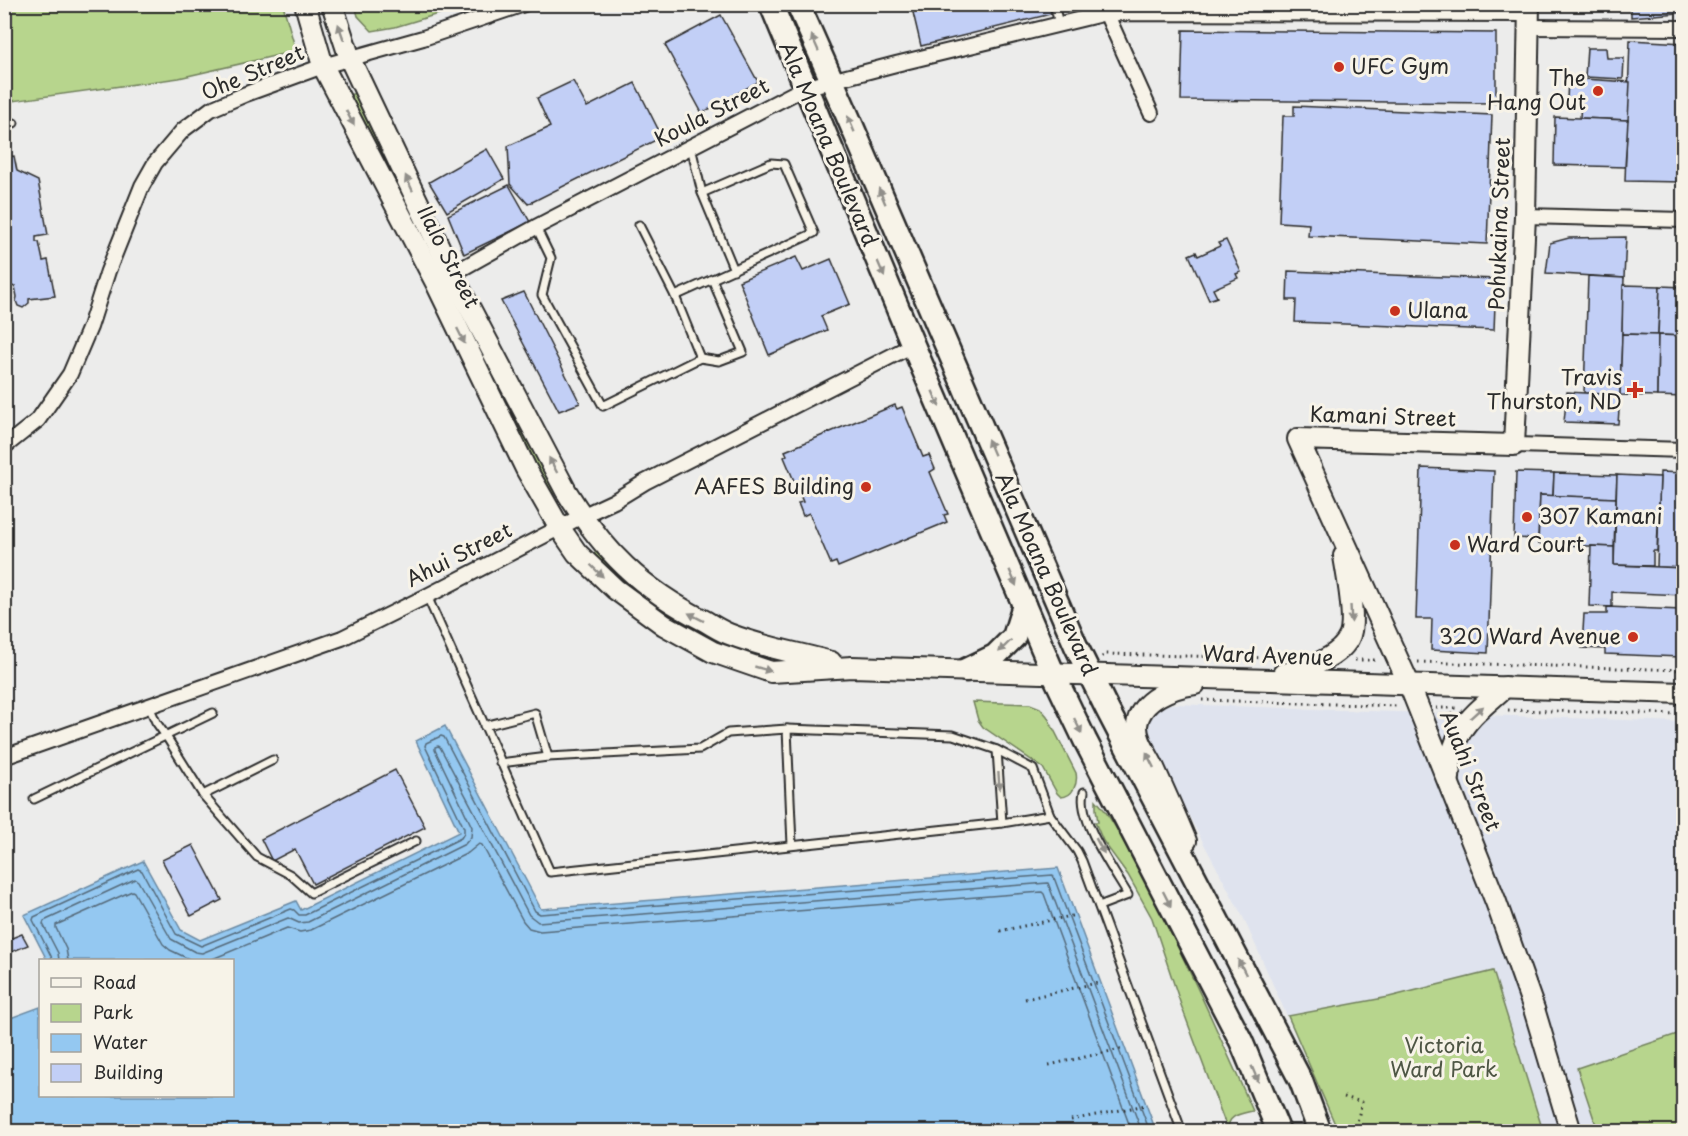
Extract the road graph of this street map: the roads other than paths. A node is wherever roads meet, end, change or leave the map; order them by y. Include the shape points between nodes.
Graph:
1 (305, 4) edge
2 (332, 4) edge
3 (525, 4) edge
4 (771, 4) edge
5 (798, 4) edge
6 (1054, 4) edge
7 (1104, 9) edge
8 (1529, 15) edge
9 (1059, 24) junction
10 (1683, 28) edge
11 (350, 59) junction
12 (323, 66) junction
13 (832, 81) junction
14 (804, 88) junction
15 (1151, 113) dead end
16 (14, 123) dead end
17 (4, 125) edge
18 (691, 147) junction
19 (702, 193) junction
20 (1526, 216) junction
21 (1683, 220) edge
22 (639, 225) dead end
23 (536, 227) junction
24 (734, 270) junction
25 (444, 279) junction
26 (712, 279) junction
27 (675, 296) junction
28 (913, 345) junction
29 (700, 358) junction
30 (1298, 439) joint
31 (1514, 445) junction
32 (4, 447) edge
33 (1683, 450) edge
34 (582, 516) junction
35 (559, 527) junction
36 (1342, 535) junction
37 (427, 596) junction
38 (1024, 605) junction
39 (852, 667) junction
40 (966, 670) junction
41 (1053, 673) junction
42 (1089, 674) junction
43 (1241, 679) junction
44 (1408, 684) junction
45 (1505, 687) junction
46 (1683, 693) edge
47 (149, 706) junction
48 (213, 713) dead end
49 (484, 726) junction
50 (788, 729) junction
51 (166, 736) junction
52 (997, 750) junction
53 (4, 757) edge
54 (548, 757) junction
55 (273, 760) dead end
56 (500, 764) junction
57 (1449, 783) junction
58 (1084, 792) dead end
59 (203, 795) junction
60 (34, 799) dead end
61 (1050, 815) junction
62 (1002, 823) junction
63 (416, 841) dead end
64 (792, 845) junction
65 (1099, 906) junction
66 (1223, 930) junction
67 (1182, 1131) edge
68 (1280, 1131) edge
69 (1320, 1131) edge
70 (1571, 1131) edge

1 - 12 street, Ilalo Street
11 -> 2 street, Ilalo Street
3 - 11 street, Ohe Street
4 - 14 main road, Ala Moana Boulevard
13 -> 5 main road, Ala Moana Boulevard
6 - 9 lane
7 - 8 street, Koula Street
7 - 9 street, Koula Street
7 - 15 street
8 - 10 street, Koula Street
8 - 20 street, Pohukaina Street
9 - 13 street, Koula Street
11 - 12 street, Ohe Street
25 -> 11 street, Ilalo Street
12 -> 25 street, Ilalo Street
12 - 32 street, Ohe Street via 211,110 183,130 155,164 138,196 70,374 38,420
13 - 14 street, Koula Street
42 -> 13 main road, Ala Moana Boulevard
14 - 18 street, Koula Street
14 -> 28 main road, Ala Moana Boulevard
16 - 17 lane
18 - 19 lane
18 - 23 street, Koula Street
19 - 24 lane
19 - 24 lane via 771,163 784,164 814,233
20 - 21 street
20 - 31 street, Pohukaina Street
22 - 27 lane
23 - 25 street, Koula Street
23 - 29 lane via 551,258 542,295 603,406
24 - 26 lane
34 -> 25 street, Ilalo Street
25 -> 35 street, Ilalo Street via 526,469
26 - 27 lane
26 - 29 lane via 742,352 719,361
27 - 29 lane
28 - 34 street, Ahui Street
28 -> 38 main road, Ala Moana Boulevard
30 - 31 street, Kamani Street
30 - 36 street, Auahi Street
31 - 33 street, Kamani Street
34 - 35 street, Ahui Street
39 -> 34 street, Ward Avenue via 729,634 681,610 623,566
35 - 37 street, Ahui Street
35 -> 39 street, Ward Avenue via 577,553 615,589 664,625 713,652 771,672
36 -> 43 street via 1351,612 1347,640 1334,654 1288,674
36 - 44 street, Auahi Street
37 - 47 street, Ahui Street via 326,645
37 - 49 lane
38 -> 40 main road via 1014,637 995,656
38 - 41 main road, Ala Moana Boulevard
39 - 40 street, Ward Avenue
40 - 41 street, Ward Avenue
41 - 42 street, Ward Avenue
41 -> 68 main road, Ala Moana Boulevard via 1240,1041
42 - 43 street, Ward Avenue
42 - 66 main road, Ala Moana Boulevard
43 - 44 street, Ward Avenue
66 -> 43 street via 1137,727 1146,706 1168,691
44 - 45 street, Ward Avenue
44 - 57 street, Auahi Street via 1427,711
45 - 46 street, Ward Avenue
57 -> 45 street via 1455,742 1468,721
47 - 51 lane
47 - 53 street, Ahui Street
48 - 51 lane
49 - 54 lane via 535,713
49 - 56 lane
50 - 52 lane via 953,735
50 - 54 lane via 728,733 700,749
50 - 64 lane
51 - 59 lane
51 - 60 lane
52 - 61 lane via 1033,769
52 -> 62 lane
54 - 56 lane
55 - 59 lane
56 - 64 lane via 550,872
57 - 70 street, Auahi Street via 1515,953
58 -> 65 lane via 1086,817 1128,895
59 - 63 lane via 257,857 291,875 311,893
61 - 62 lane
61 - 65 lane via 1079,854
62 - 64 lane
65 - 67 lane
69 -> 66 main road, Ala Moana Boulevard via 1301,1081

